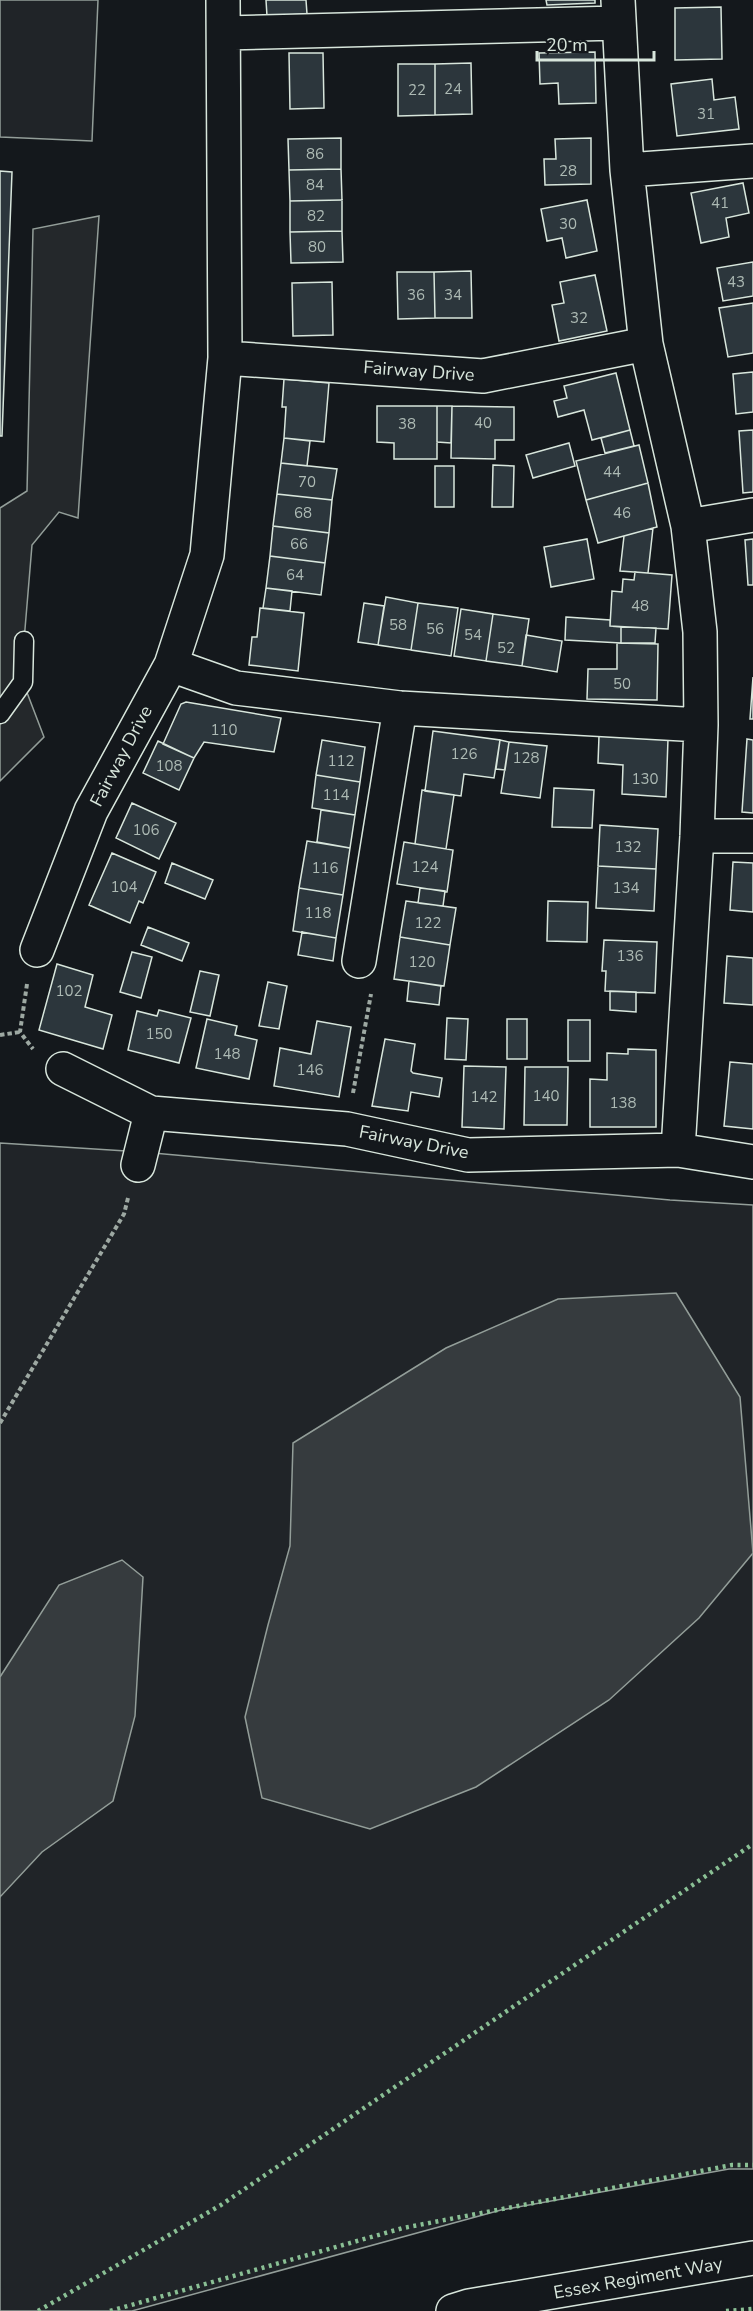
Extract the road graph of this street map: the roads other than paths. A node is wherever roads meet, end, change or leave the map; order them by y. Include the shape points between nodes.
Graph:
1 (223, 0) edge
2 (618, 12) edge
3 (224, 33) junction
4 (753, 161) edge
5 (627, 170) junction
6 (646, 344) junction
7 (225, 358) junction
8 (753, 515) edge
9 (688, 526) junction
10 (24, 641) dead end
11 (171, 665) junction
12 (400, 708) junction
13 (0, 714) edge
14 (701, 725) junction
15 (698, 836) junction
16 (753, 836) edge
17 (37, 950) road end
18 (359, 961) road end
19 (63, 1069) road end
20 (152, 1113) junction
21 (678, 1150) junction
22 (753, 1162) edge
23 (138, 1165) road end
24 (753, 2258) edge
25 (453, 2311) edge

1 - 3 street, Fairway Drive
2 - 3 street
2 - 5 street
3 - 7 street, Fairway Drive
4 - 5 street
5 - 6 street
6 - 7 street, Fairway Drive via 483,376
6 - 9 street
7 - 11 street, Fairway Drive via 207,555
8 - 9 street
9 - 14 street via 700,632
10 - 13 lane via 23,682
11 - 12 street via 236,688
11 - 17 street, Fairway Drive via 91,811
12 - 14 street
12 - 18 street
14 - 15 street
15 - 16 street
15 - 21 street
19 - 20 street, Fairway Drive
20 - 21 street, Fairway Drive via 347,1129 468,1155
20 - 23 street
21 - 22 street, Fairway Drive
24 - 25 street, Essex Regiment Way

